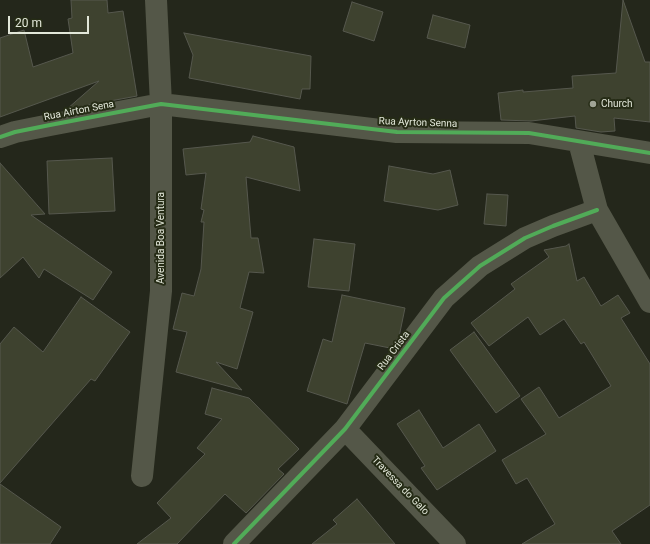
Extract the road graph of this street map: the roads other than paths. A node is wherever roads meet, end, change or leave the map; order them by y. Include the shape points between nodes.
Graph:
1 (156, 0) edge
2 (162, 104) junction
3 (0, 137) edge
4 (579, 142) junction
5 (650, 153) edge
6 (597, 210) junction
7 (650, 302) edge
8 (345, 429) junction
9 (142, 476) dead end
10 (234, 544) edge
11 (456, 544) edge

1 - 2 street, Avenida Boa Ventura
2 - 3 street, Rua Airton Sena
2 - 4 street, Rua Ayrton Senna via 397,132 528,133
2 - 9 street, Avenida Boa Ventura via 161,291
4 - 5 street, Rua Ayrton Senna
4 - 6 street
6 - 7 street
6 - 8 street, Rua Crista via 525,238 480,266 444,298
8 - 10 street, Rua Crista
8 - 11 street, Travessa do Galo

